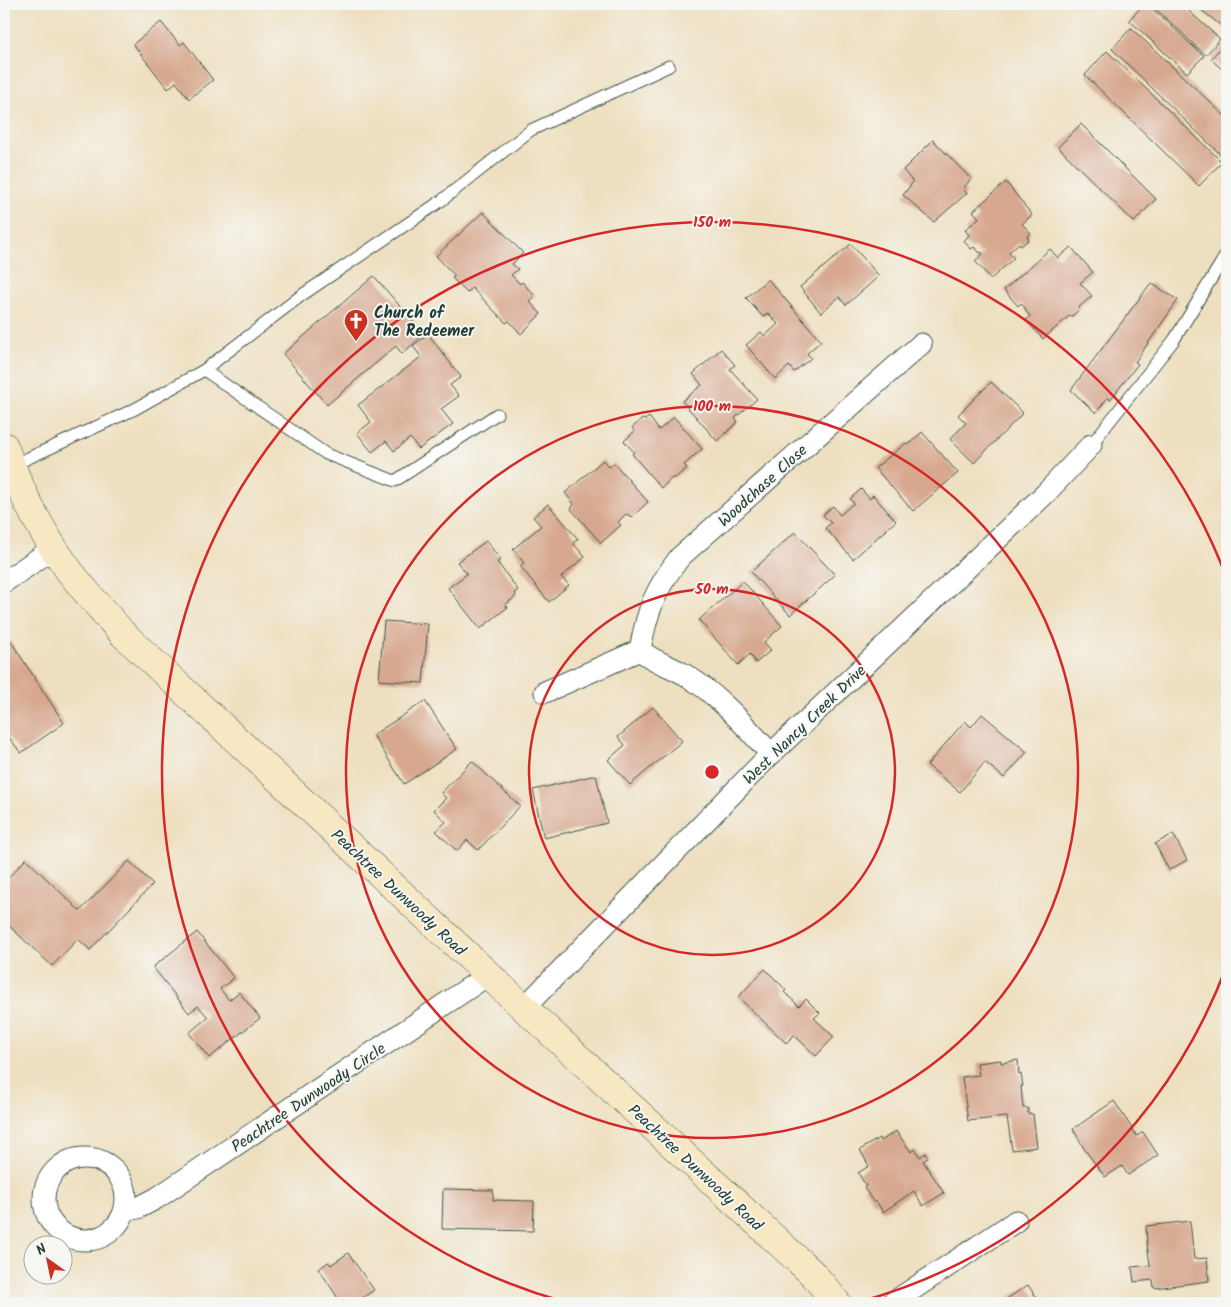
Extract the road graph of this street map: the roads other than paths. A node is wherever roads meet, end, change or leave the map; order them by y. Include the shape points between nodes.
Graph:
1 (670, 66) dead end
2 (1227, 252) edge
3 (921, 344) dead end
4 (204, 370) junction
5 (498, 414) dead end
6 (1090, 444) joint
7 (7, 456) edge
8 (54, 548) junction
9 (4, 582) edge
10 (640, 650) junction
11 (544, 692) dead end
12 (772, 754) junction
13 (488, 975) junction
14 (524, 1008) junction
15 (125, 1210) dead end
16 (1016, 1220) dead end
17 (837, 1303) edge
18 (892, 1303) edge

1 - 4 lane via 531,130 441,201 302,295
2 - 6 lane via 1174,340
3 - 10 street, Woodchase Close via 680,558 666,574 653,598
4 - 5 lane via 326,454 395,481
4 - 7 lane via 135,409
6 - 12 street, West Nancy Creek Drive via 1046,493
7 - 8 main road, Peachtree Dunwoody Road via 36,520
8 - 9 street
8 - 13 main road, Peachtree Dunwoody Road via 68,570 123,634
10 - 11 street
10 - 12 street via 686,675 714,695
12 - 14 street, West Nancy Creek Drive
13 - 14 main road, Peachtree Dunwoody Road
13 - 15 street, Peachtree Dunwoody Circle via 157,1198 138,1208
14 - 17 main road, Peachtree Dunwoody Road via 814,1275
16 - 18 street

